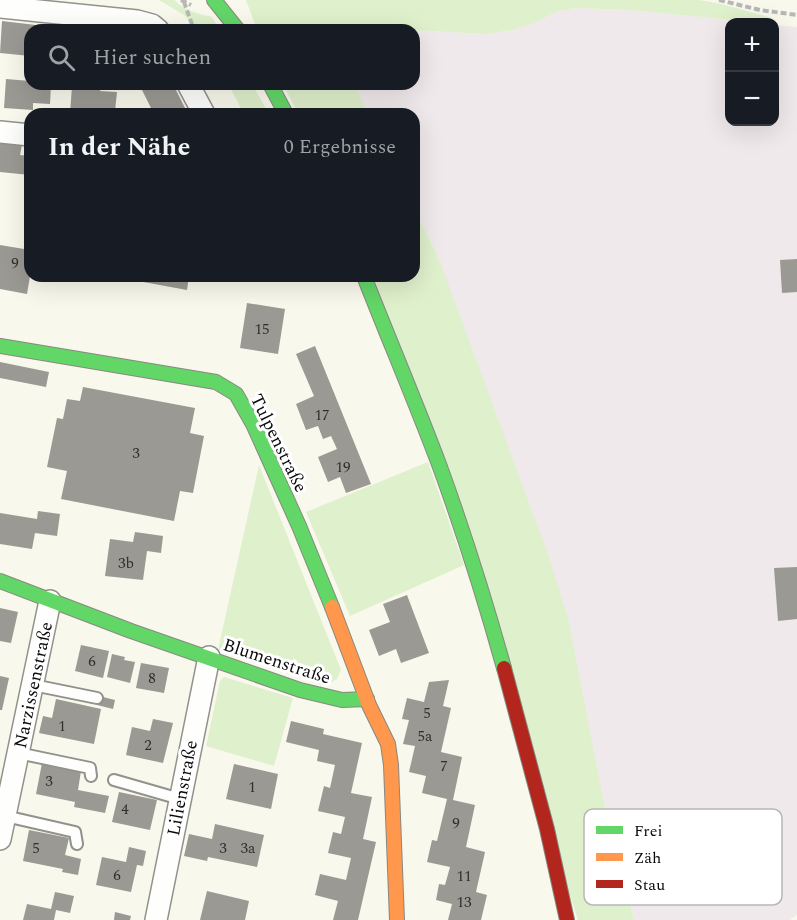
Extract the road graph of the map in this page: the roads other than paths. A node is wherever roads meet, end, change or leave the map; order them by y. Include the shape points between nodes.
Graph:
1 (214, 0) edge
2 (0, 7) edge
3 (239, 11) dead end
4 (148, 24) edge
5 (233, 24) edge
6 (242, 24) edge
7 (191, 90) edge
8 (273, 90) edge
9 (201, 108) edge
10 (283, 108) edge
11 (0, 132) edge
12 (24, 134) edge
13 (366, 282) edge
14 (0, 346) edge
15 (0, 581) edge
16 (50, 601) junction
17 (208, 657) junction
18 (33, 685) junction
19 (97, 698) dead end
20 (367, 699) junction
21 (18, 753) junction
22 (91, 776) dead end
23 (114, 780) dead end
24 (180, 799) junction
25 (5, 816) junction
26 (0, 839) edge
27 (76, 844) dead end
28 (156, 920) edge
29 (397, 920) edge
30 (567, 920) edge

1 - 5 street
2 - 4 street
3 - 6 street
7 - 9 street
8 - 10 street
11 - 12 street
13 - 30 street via 450,495 481,586 535,781
14 - 20 street, Tulpenstraße via 216,382 236,394 299,526
15 - 16 street, Blumenstraße
16 - 17 street, Blumenstraße
16 - 18 street, Narzissenstraße
17 - 20 street, Blumenstraße via 325,697
17 - 24 street, Lilienstraße
18 - 19 lane
18 - 21 street, Narzissenstraße
20 - 29 street via 388,744 391,765
21 - 22 lane via 90,768
21 - 25 street, Narzissenstraße
23 - 24 lane
24 - 28 street, Lilienstraße
25 - 26 street, Narzissenstraße
25 - 27 lane via 75,832

